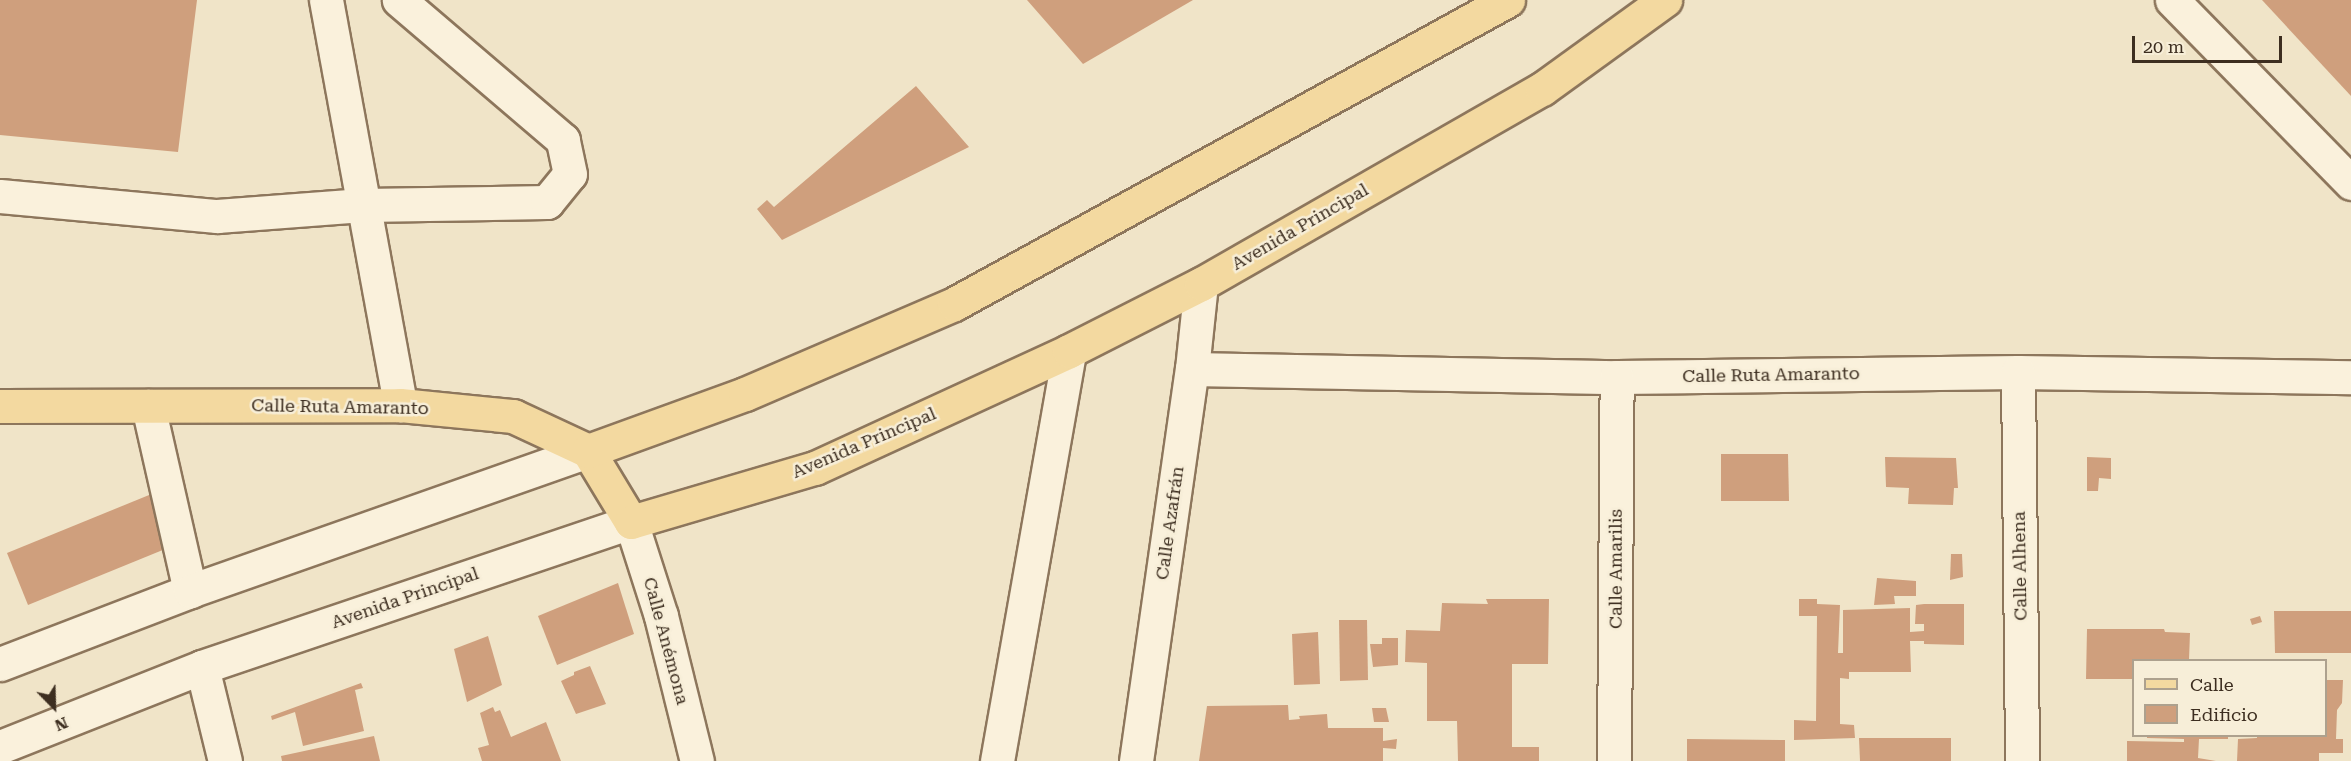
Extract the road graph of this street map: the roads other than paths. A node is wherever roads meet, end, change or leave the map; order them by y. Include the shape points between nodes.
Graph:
1 (326, 0) edge
2 (399, 0) edge
3 (1508, 0) edge
4 (1665, 0) edge
5 (2172, 0) edge
6 (2351, 183) edge
7 (0, 196) edge
8 (363, 205) junction
9 (1201, 284) junction
10 (1070, 351) junction
11 (1192, 369) junction
12 (2018, 372) junction
13 (1617, 377) junction
14 (2351, 377) edge
15 (400, 405) junction
16 (0, 406) edge
17 (148, 406) junction
18 (588, 451) junction
19 (631, 522) junction
20 (190, 591) junction
21 (0, 664) edge
22 (202, 667) junction
23 (0, 747) edge
24 (225, 761) edge
25 (697, 761) edge
26 (997, 761) edge
27 (1136, 761) edge
28 (1614, 761) edge
29 (2022, 761) edge

1 - 8 street
2 - 8 street via 563,140 570,174 547,202
3 - 18 main road via 954,304 745,394
4 - 9 main road, Avenida Principal via 1542,89
5 - 6 street
7 - 8 street via 217,216
8 - 15 street
9 - 10 main road, Avenida Principal
9 - 11 street, Calle Azafrán
10 - 19 main road, Avenida Principal via 815,468
10 - 26 street
11 - 13 street, Calle Ruta Amaranto
11 - 27 street, Calle Azafrán
12 - 13 street, Calle Ruta Amaranto
12 - 14 street, Calle Ruta Amaranto
12 - 29 street, Calle Alhena
13 - 28 street, Calle Amarilis
15 - 17 main road, Calle Ruta Amaranto
15 - 18 main road, Calle Ruta Amaranto via 513,416
16 - 17 main road, Calle Ruta Amaranto
17 - 20 street
18 - 19 main road
18 - 20 street
19 - 22 street, Avenida Principal
19 - 25 street, Calle Anémona via 661,616
20 - 21 street
22 - 23 street, Avenida Principal
22 - 24 street

